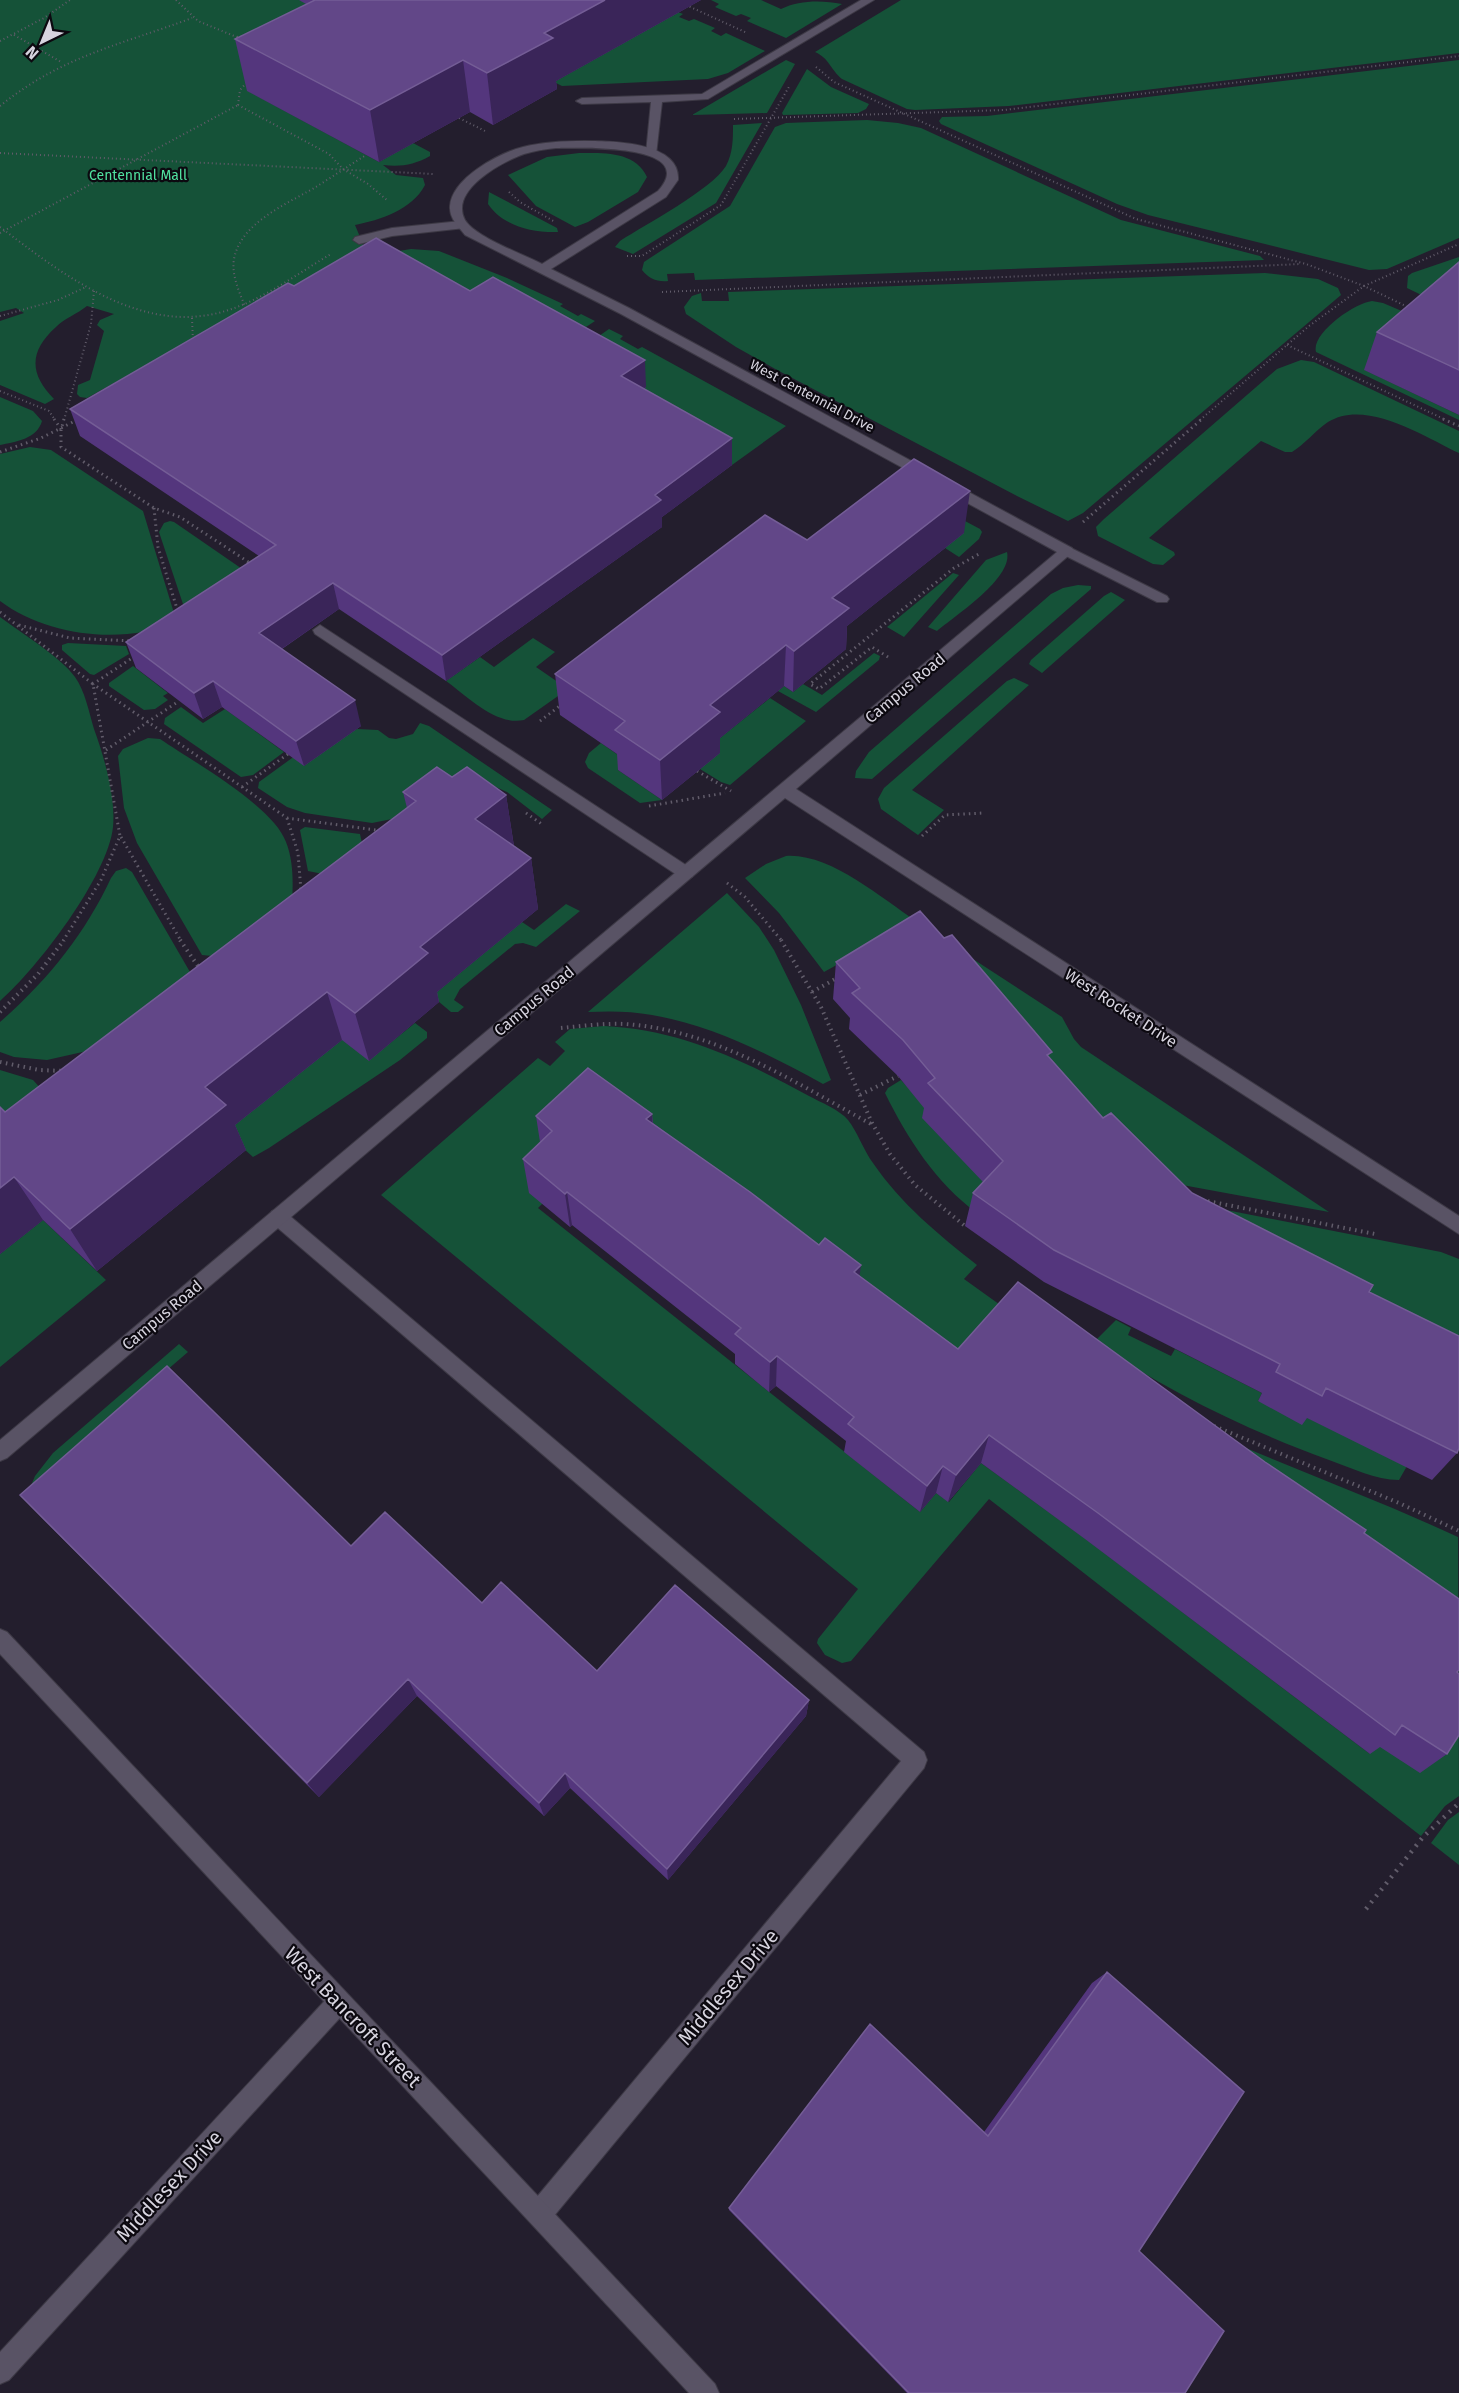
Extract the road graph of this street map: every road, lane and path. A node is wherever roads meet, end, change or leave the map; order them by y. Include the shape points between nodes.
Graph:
1 (70, 0) edge
2 (176, 0) edge
3 (868, 0) edge
4 (684, 4) dead end
5 (192, 18) junction
6 (247, 34) edge
7 (14, 35) junction
8 (237, 37) junction
9 (756, 37) dead end
10 (0, 41) edge
11 (245, 42) edge
12 (1459, 56) edge
13 (809, 60) dead end
14 (62, 63) junction
15 (793, 79) dead end
16 (249, 80) dead end
17 (657, 98) junction
18 (582, 101) dead end
19 (238, 105) junction
20 (0, 106) edge
21 (903, 114) junction
22 (459, 118) edge
23 (770, 118) junction
24 (726, 119) dead end
25 (488, 133) dead end
26 (0, 153) edge
27 (652, 153) junction
28 (366, 155) edge
29 (141, 158) junction
30 (343, 169) junction
31 (434, 174) dead end
32 (506, 188) dead end
33 (394, 206) dead end
34 (461, 225) junction
35 (559, 225) dead end
36 (0, 227) edge
37 (2, 231) edge
38 (359, 240) joint
39 (1459, 244) edge
40 (642, 256) dead end
41 (1306, 264) junction
42 (542, 269) junction
43 (86, 286) junction
44 (1364, 286) junction
45 (94, 291) junction
46 (661, 293) dead end
47 (244, 302) junction
48 (1416, 311) edge
49 (0, 316) edge
50 (192, 318) junction
51 (249, 319) edge
52 (1287, 345) junction
53 (193, 352) edge
54 (0, 391) edge
55 (81, 418) edge
56 (1459, 426) edge
57 (61, 430) junction
58 (0, 452) edge
59 (154, 508) dead end
60 (1082, 522) dead end
61 (1067, 551) junction
62 (979, 554) dead end
63 (1162, 599) dead end
64 (0, 612) edge
65 (179, 615) edge
66 (18, 625) junction
67 (320, 630) dead end
68 (136, 641) edge
69 (142, 651) edge
70 (892, 659) dead end
71 (93, 684) junction
72 (568, 700) edge
73 (179, 701) edge
74 (540, 721) dead end
75 (149, 723) junction
76 (106, 750) junction
77 (288, 754) edge
78 (697, 771) edge
79 (242, 787) junction
80 (784, 789) junction
81 (638, 808) dead end
82 (525, 812) dead end
83 (983, 813) dead end
84 (287, 818) junction
85 (543, 825) dead end
86 (384, 835) edge
87 (120, 836) junction
88 (915, 842) dead end
89 (686, 873) junction
90 (723, 881) dead end
91 (302, 897) edge
92 (841, 975) dead end
93 (207, 977) edge
94 (812, 992) junction
95 (0, 1012) edge
96 (555, 1028) dead end
97 (0, 1062) edge
98 (68, 1071) edge
99 (898, 1076) edge
100 (860, 1095) junction
101 (873, 1125) junction
102 (1199, 1199) edge
103 (278, 1217) junction
104 (965, 1226) dead end
105 (1459, 1226) edge
106 (1375, 1233) dead end
107 (1204, 1422) edge
108 (0, 1452) edge
109 (1459, 1531) edge
110 (0, 1639) edge
111 (1459, 1803) edge
112 (1366, 1909) dead end
113 (339, 2002) junction
114 (540, 2213) junction
115 (0, 2371) edge
116 (706, 2393) edge

1 - 7 path
2 - 5 path
3 - 17 street via 704,97
4 - 9 path
5 - 8 path
5 - 14 path
6 - 8 path
7 - 10 path
7 - 14 path
8 - 11 path
12 - 21 path via 1004,110
13 - 21 path via 834,82
14 - 20 path
15 - 23 path
16 - 19 path via 240,90
17 - 18 street
17 - 27 street
19 - 29 path
19 - 30 path via 329,154
21 - 23 path
21 - 41 path via 1136,219
22 - 25 path
23 - 24 path
23 - 40 path via 721,205
26 - 29 path
27 - 34 street via 620,146 573,144 517,153 490,166 467,186 455,207
27 - 42 street via 669,165 673,178 670,186
28 - 30 path
29 - 30 path
29 - 37 path
30 - 31 path
30 - 33 path
30 - 47 path via 270,215 243,239 234,261 236,287
32 - 35 path via 520,202
34 - 38 street via 392,232
34 - 42 street, West Centennial Drive
36 - 37 path
37 - 43 path
38 - 47 path
39 - 44 path
41 - 44 path
41 - 46 path
42 - 61 street, West Centennial Drive
43 - 45 path
43 - 49 path via 57,300
44 - 48 path
44 - 52 path
45 - 50 path via 131,309
45 - 57 path via 91,324
47 - 50 path via 220,313
47 - 51 path
50 - 53 path
52 - 56 path
52 - 60 path
54 - 57 path via 49,411
55 - 57 path
57 - 58 path
59 - 65 path via 158,547
61 - 63 street, West Centennial Drive
61 - 80 street, Campus Road
62 - 70 path via 954,568 810,684 819,689 872,647
64 - 66 path
66 - 68 path via 70,638
66 - 71 path
67 - 89 street
69 - 71 path
71 - 75 path
71 - 76 path
72 - 74 path
73 - 75 path
75 - 76 path
75 - 79 path
76 - 87 path
77 - 79 path
78 - 81 path via 731,791
79 - 84 path
80 - 89 street, Campus Road
80 - 105 street, West Rocket Drive
82 - 85 path
83 - 88 path via 945,815
84 - 86 path via 389,832
84 - 91 path via 298,853
87 - 93 path via 184,947
87 - 95 path via 101,880 68,935 38,974
89 - 103 street, Campus Road
90 - 94 path via 737,888 771,926
92 - 94 path
94 - 100 path
96 - 101 path via 625,1024 680,1034 774,1072
97 - 98 path via 34,1070
99 - 100 path
100 - 101 path
101 - 104 path via 890,1156 917,1190
102 - 106 path
103 - 108 street, Campus Road
103 - 114 street, Middlesex Drive via 916,1760
107 - 109 path via 1300,1465 1395,1500
110 - 113 street, West Bancroft Street
111 - 112 path via 1423,1838
113 - 114 street, West Bancroft Street
113 - 115 street, Middlesex Drive
114 - 116 street, West Bancroft Street

